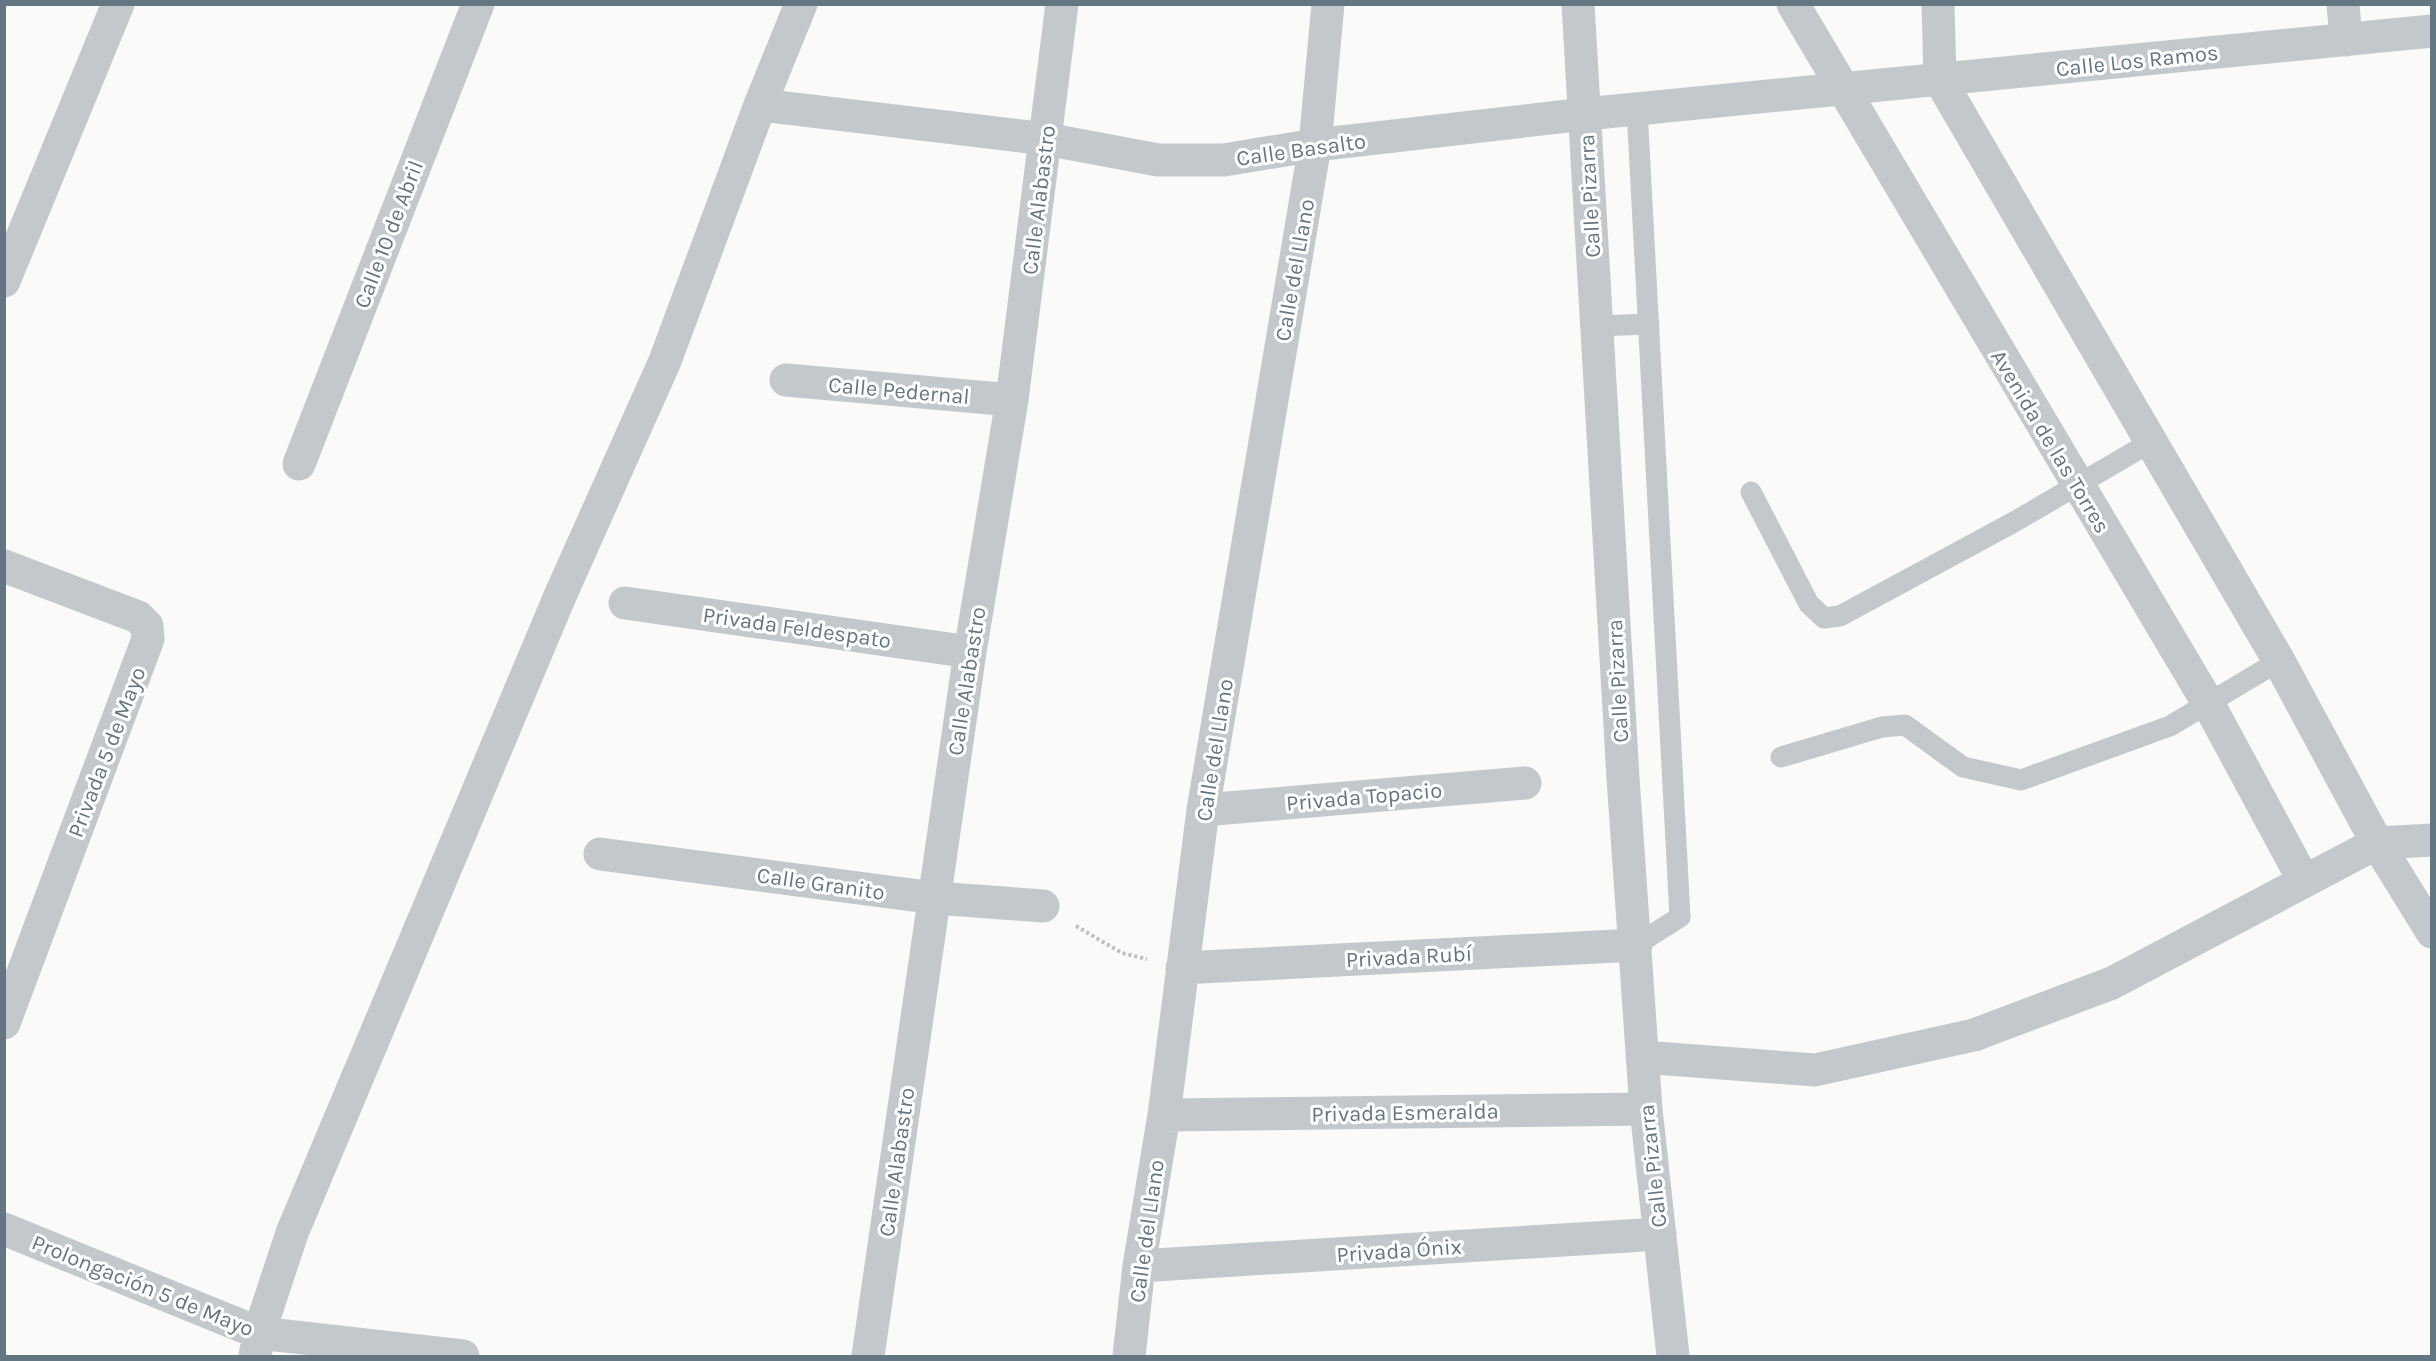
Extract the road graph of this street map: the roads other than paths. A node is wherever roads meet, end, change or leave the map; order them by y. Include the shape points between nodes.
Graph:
1 (118, 4) edge
2 (478, 4) edge
3 (801, 4) edge
4 (1062, 4) edge
5 (1328, 4) edge
6 (1578, 4) edge
7 (1793, 4) edge
8 (1938, 4) edge
9 (2343, 4) edge
10 (2432, 31) edge
11 (2346, 40) junction
12 (1940, 80) junction
13 (1843, 90) junction
14 (760, 105) junction
15 (1637, 110) junction
16 (1585, 114) junction
17 (1046, 139) junction
18 (1315, 145) junction
19 (4, 282) edge
20 (1649, 324) junction
21 (1597, 326) junction
22 (786, 380) dead end
23 (1012, 400) junction
24 (2151, 442) junction
25 (299, 464) dead end
26 (2077, 485) junction
27 (1751, 492) dead end
28 (4, 566) edge
29 (625, 603) dead end
30 (970, 652) junction
31 (2279, 662) junction
32 (2208, 703) junction
33 (1781, 757) dead end
34 (1525, 783) dead end
35 (1203, 810) junction
36 (2432, 840) edge
37 (2377, 843) junction
38 (600, 854) dead end
39 (2304, 881) junction
40 (935, 898) junction
41 (1043, 906) road end
42 (2432, 932) edge
43 (1636, 945) junction
44 (1182, 968) junction
45 (4, 1023) edge
46 (1642, 1057) junction
47 (1646, 1108) junction
48 (1164, 1115) junction
49 (4, 1229) edge
50 (1660, 1234) junction
51 (1139, 1266) junction
52 (257, 1345) edge
53 (463, 1356) edge
54 (868, 1356) edge
55 (1129, 1356) edge
56 (1673, 1356) edge

1 - 19 street
2 - 25 street, Calle 10 de Abril
3 - 14 street
4 - 17 street, Calle Alabastro
5 - 18 street, Calle del Llano
6 - 16 street, Calle Pizarra
7 - 13 street, Avenida de las Torres
8 - 12 street
9 - 11 street
10 - 11 street, Calle Los Ramos
11 - 12 street, Calle Los Ramos
12 - 13 street, Calle Los Ramos
12 - 24 street
13 - 15 street, Calle Basalto
13 - 26 street, Avenida de las Torres
14 - 17 street, Calle Basalto
14 - 52 street via 665,361 560,596 292,1233
15 - 16 street, Calle Basalto
15 - 20 lane
16 - 18 street, Calle Basalto
16 - 21 street, Calle Pizarra
17 - 18 street, Calle Basalto via 1158,160 1224,160
17 - 23 street, Calle Alabastro
18 - 35 street, Calle del Llano
20 - 21 lane
20 - 43 lane via 1680,917
21 - 43 street, Calle Pizarra
22 - 23 street, Calle Pedernal
23 - 30 street, Calle Alabastro
24 - 26 lane
24 - 31 street
26 - 27 lane via 1840,616 1824,618 1809,604
26 - 32 street, Avenida de las Torres
28 - 45 street, Privada 5 de Mayo via 138,617 147,626 148,639
29 - 30 street, Privada Feldespato
30 - 40 street, Calle Alabastro
31 - 32 lane
31 - 37 street
32 - 33 lane via 2170,726 2021,780 1963,767 1905,725 1882,727
32 - 39 street, Avenida de las Torres
34 - 35 street, Privada Topacio
35 - 44 street, Calle del Llano
36 - 37 street
37 - 39 street
37 - 42 street
38 - 40 street, Calle Granito
39 - 46 street via 2112,983 1974,1035 1815,1070
40 - 41 street, Calle Granito
40 - 54 street, Calle Alabastro
43 - 44 street, Privada Rubí
43 - 46 street, Calle Pizarra
44 - 48 street, Calle del Llano
46 - 47 street, Calle Pizarra
47 - 48 street, Privada Esmeralda
47 - 50 street, Calle Pizarra
48 - 51 street, Calle del Llano
49 - 52 street, Prolongación 5 de Mayo
50 - 51 street, Privada Ónix
50 - 56 street, Calle Pizarra
51 - 55 street, Calle del Llano
52 - 53 street, Prolongación 5 de Mayo

